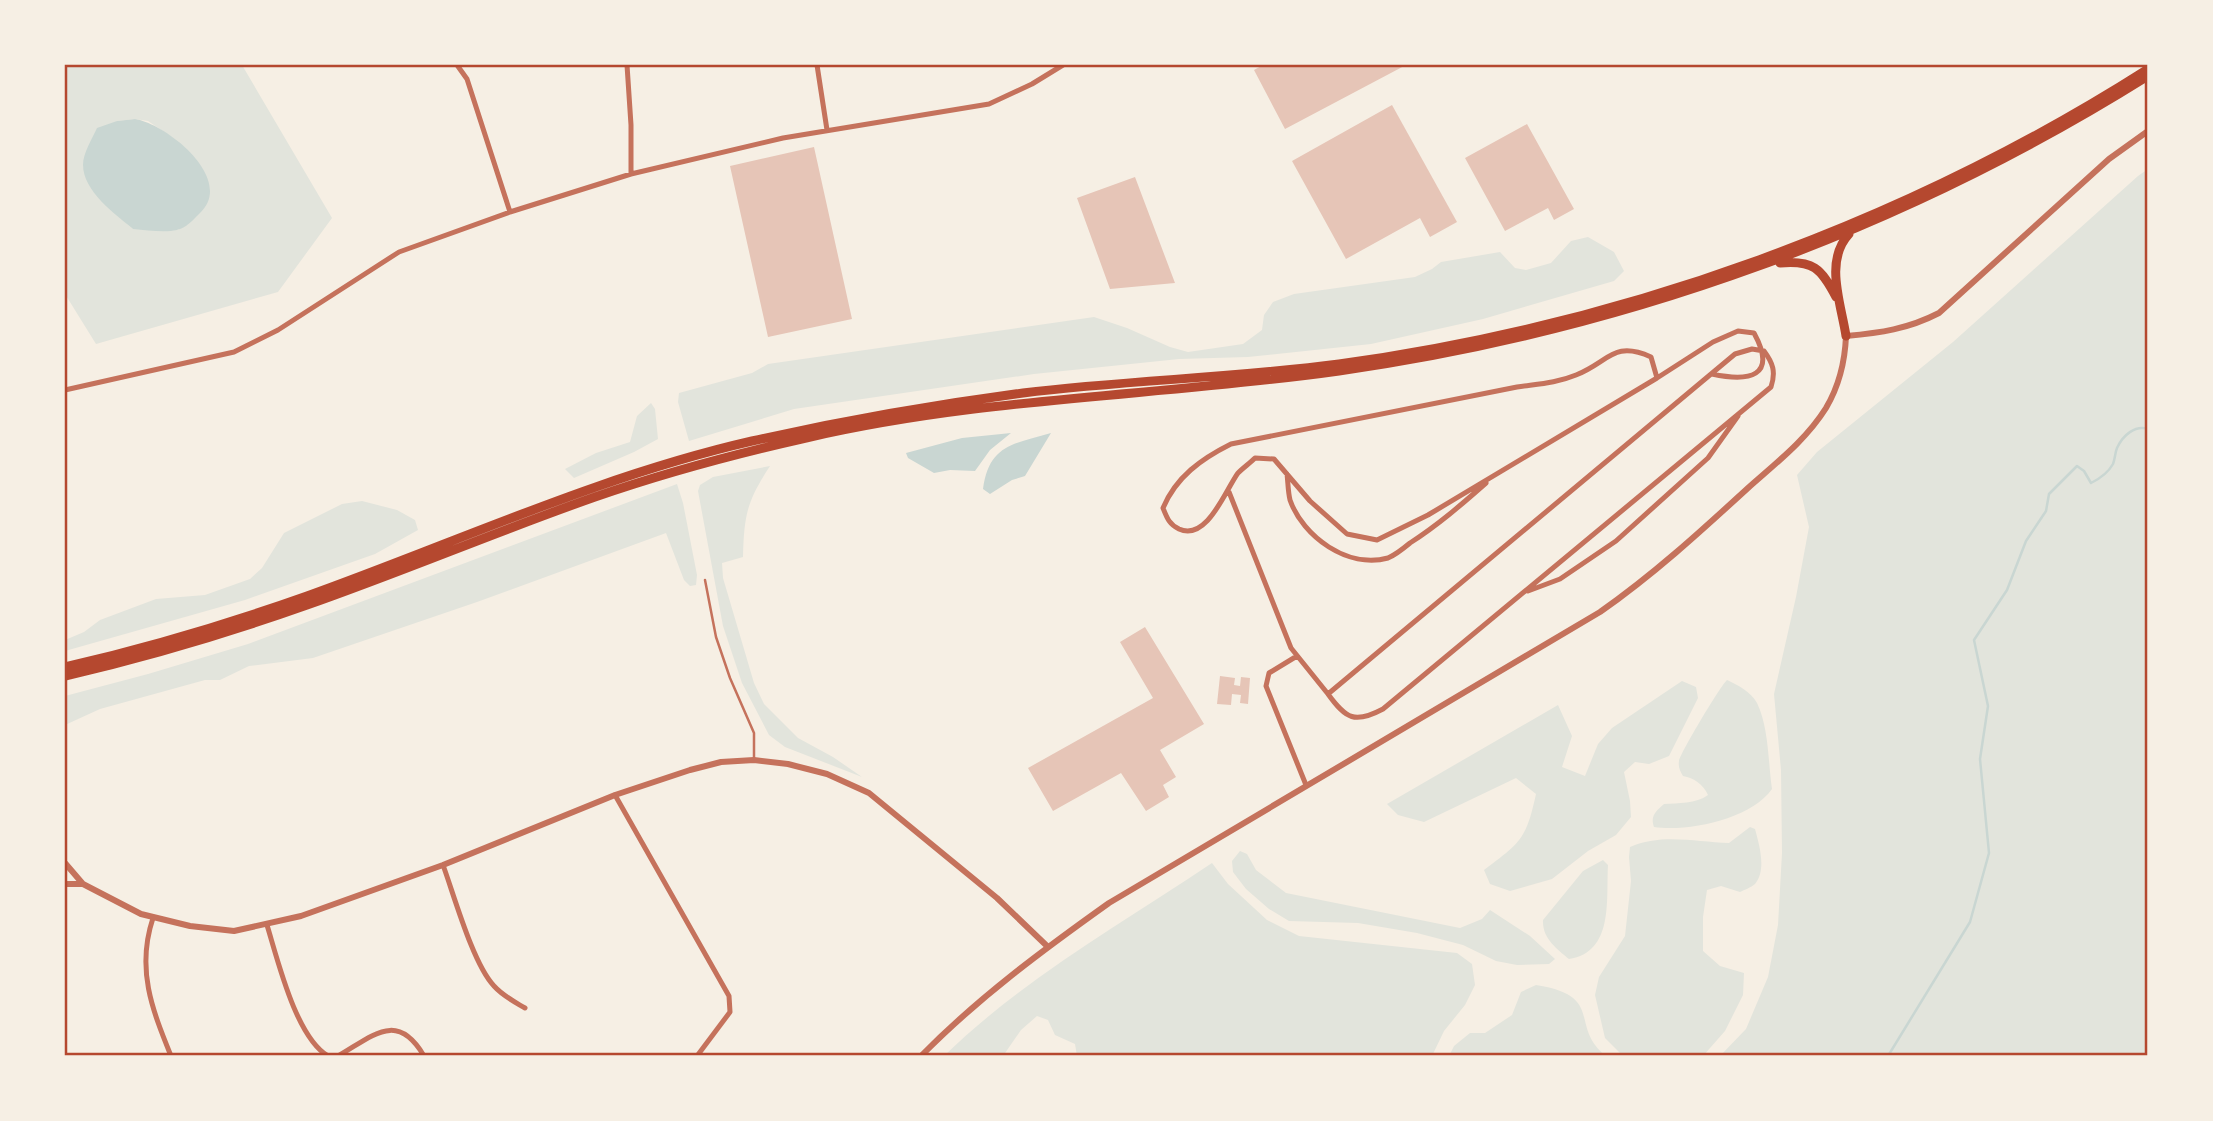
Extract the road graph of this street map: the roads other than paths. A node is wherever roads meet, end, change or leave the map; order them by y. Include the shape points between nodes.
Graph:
1 (457, 65) edge
2 (627, 65) edge
3 (817, 65) edge
4 (1063, 65) edge
5 (2148, 69) edge
6 (2148, 76) edge
7 (827, 130) junction
8 (2148, 131) edge
9 (631, 174) junction
10 (510, 212) junction
11 (1852, 231) junction
12 (1769, 264) junction
13 (1840, 305) junction
14 (1846, 336) junction
15 (1764, 351) junction
16 (1712, 374) junction
17 (1657, 378) junction
18 (65, 390) edge
19 (1743, 410) junction
20 (1287, 474) junction
21 (1496, 474) junction
22 (1229, 492) junction
23 (705, 580) dead end
24 (1522, 593) junction
25 (1297, 656) junction
26 (65, 667) edge
27 (65, 676) edge
28 (1328, 694) junction
29 (754, 760) junction
30 (1306, 785) junction
31 (615, 795) junction
32 (65, 863) edge
33 (443, 865) junction
34 (65, 884) edge
35 (83, 884) junction
36 (153, 918) junction
37 (267, 925) junction
38 (1047, 946) junction
39 (525, 1008) dead end
40 (171, 1056) edge
41 (328, 1056) edge
42 (338, 1056) edge
43 (424, 1056) edge
44 (697, 1056) edge
45 (921, 1056) edge

1 - 10 street via 467,79
2 - 9 street
3 - 7 street
4 - 7 street via 989,104
5 - 26 highway via 1985,163 1904,201 1766,256 1634,300 1520,330 1339,364 1026,393 750,442 598,487 237,620
6 - 11 highway via 1988,168
7 - 9 street
8 - 14 street via 2109,159 1939,313 1885,333
9 - 10 street
10 - 18 street via 399,252 278,330 234,352
11 - 12 highway
11 - 13 highway via 1836,256
12 - 13 highway via 1799,261 1815,267
12 - 27 highway via 1636,307 1437,354 1275,378 967,409 753,450 599,495 240,628
13 - 14 highway
14 - 30 street via 1836,387 1808,433 1661,567 1600,612
15 - 16 street via 1735,354
15 - 16 street via 1762,367 1754,376 1741,379
15 - 17 street via 1754,333 1738,331
15 - 19 street via 1773,363 1771,387
16 - 28 street
17 - 21 street
17 - 22 street via 1651,357 1633,349 1613,353 1557,382 1231,444 1207,456 1171,489 1163,508 1168,522 1190,532 1205,523
19 - 24 street
19 - 24 street via 1707,458 1616,541 1560,579
20 - 21 street via 1347,534 1377,540
20 - 21 street via 1290,500 1317,539 1339,554 1359,559 1389,558 1444,521
20 - 22 street via 1274,459 1255,458 1238,474
22 - 25 street
23 - 29 lane via 716,637 754,733
24 - 28 street via 1367,718 1352,718 1338,709
25 - 28 street
25 - 30 street via 1269,673 1266,686
29 - 31 street via 705,766
29 - 38 street via 827,774 869,793 997,898
30 - 38 street via 1109,903
31 - 33 street
31 - 44 street via 729,996 730,1012
32 - 35 street
33 - 37 street
33 - 39 street via 491,984
34 - 35 street
35 - 36 street
36 - 37 street via 234,931
36 - 40 street via 144,956 145,976
37 - 41 street via 303,1031
38 - 45 street
42 - 43 street via 386,1029 396,1029 417,1044

